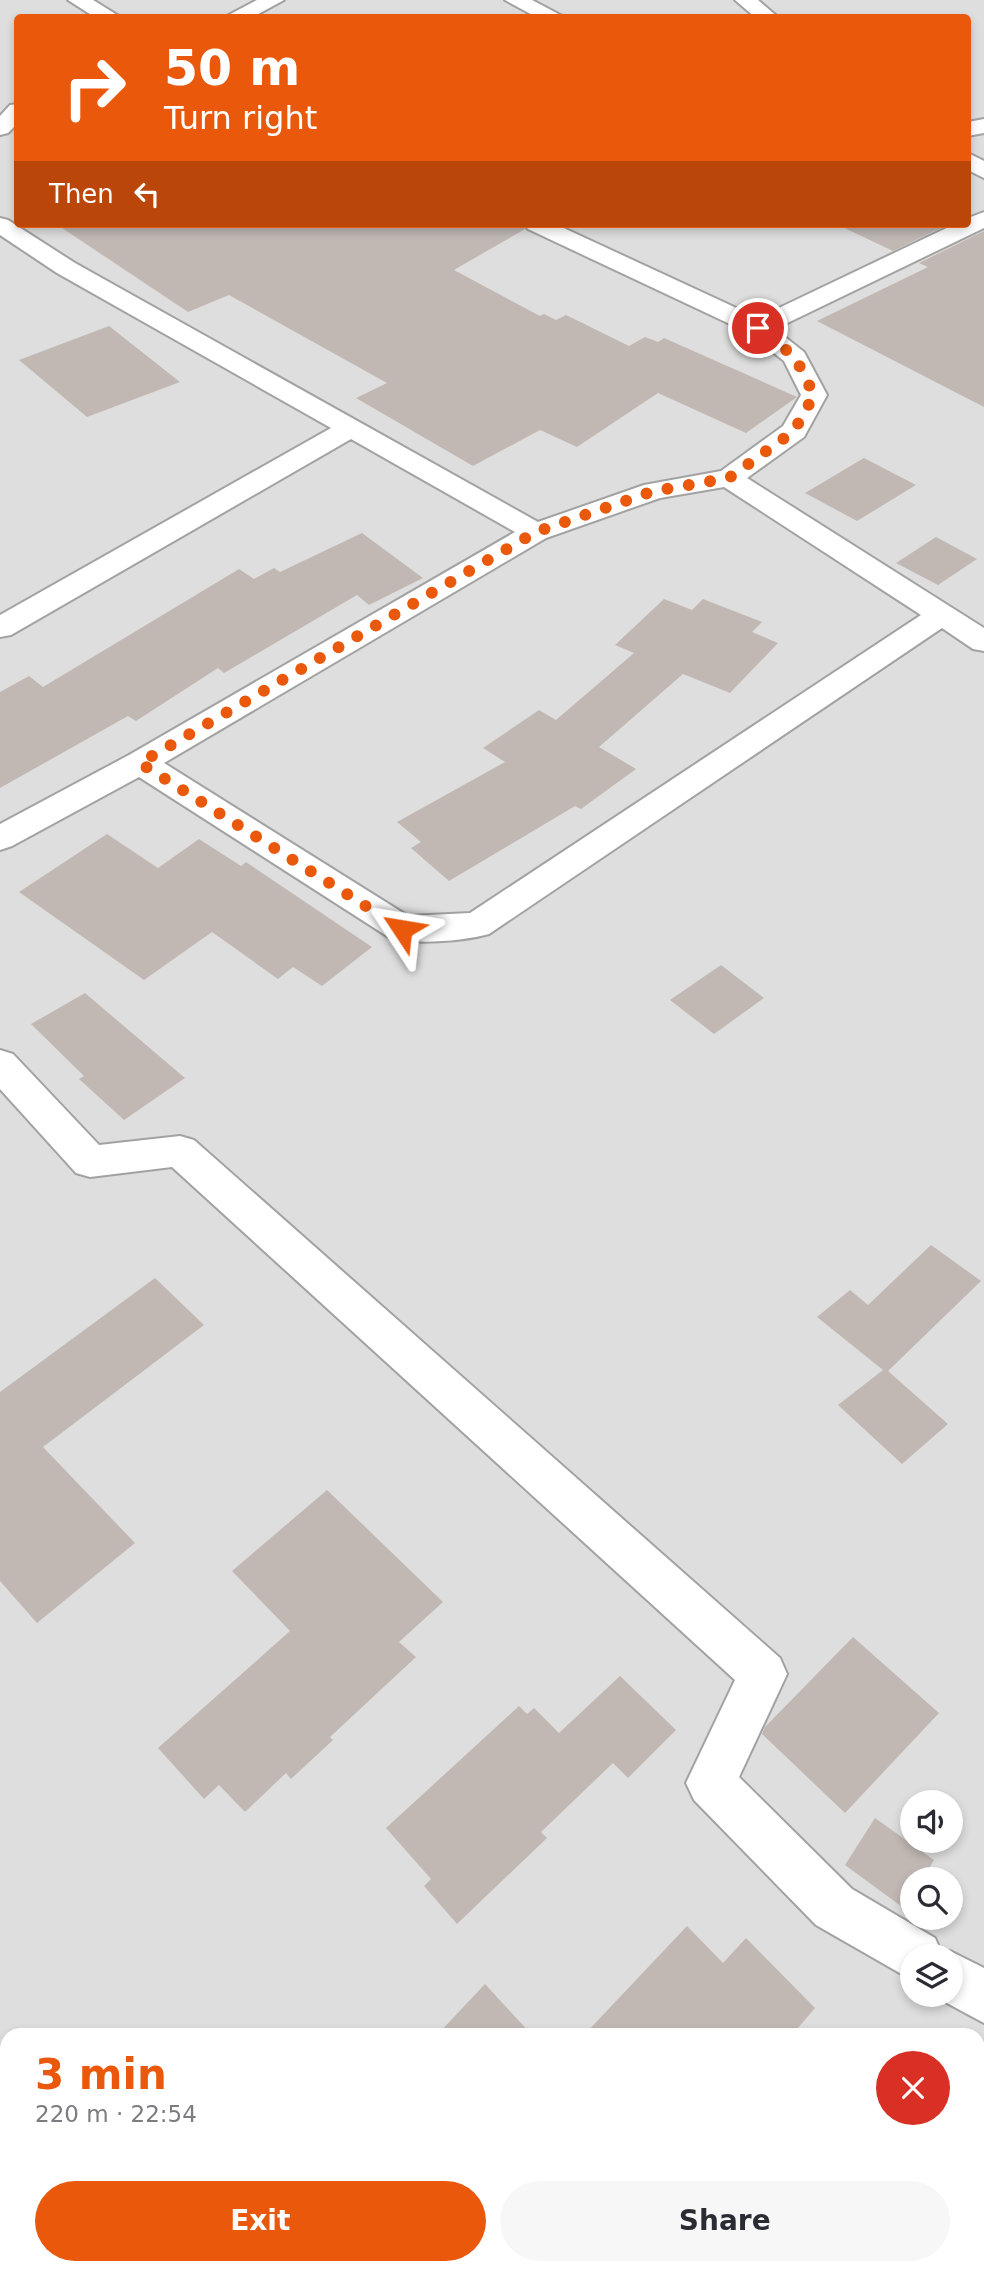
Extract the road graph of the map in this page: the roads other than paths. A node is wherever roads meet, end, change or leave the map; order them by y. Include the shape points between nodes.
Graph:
1 (78, 0) edge
2 (274, 0) edge
3 (515, 0) edge
4 (751, 1) edge
5 (105, 14) edge
6 (242, 14) edge
7 (547, 14) edge
8 (765, 14) edge
9 (14, 114) edge
10 (0, 128) edge
11 (0, 225) edge
12 (545, 228) edge
13 (965, 228) edge
14 (758, 328) junction
15 (350, 428) junction
16 (729, 478) junction
17 (536, 532) junction
18 (940, 616) junction
19 (0, 628) edge
20 (984, 642) edge
21 (140, 763) junction
22 (0, 838) edge
23 (0, 1064) edge
24 (900, 1946) edge
25 (963, 1985) edge
26 (984, 1997) edge

1 - 5 street
2 - 6 street
3 - 7 street
4 - 8 street
9 - 10 street
11 - 15 street via 66,268
12 - 14 street
13 - 14 street
14 - 16 street via 795,357 814,395 794,431
15 - 17 street
15 - 19 street
16 - 17 street via 654,491
16 - 18 street
17 - 21 street
18 - 20 street
18 - 21 street via 477,925 402,929
21 - 22 street
23 - 24 street via 90,1162 180,1151 762,1674 711,1783 834,1907
25 - 26 street

